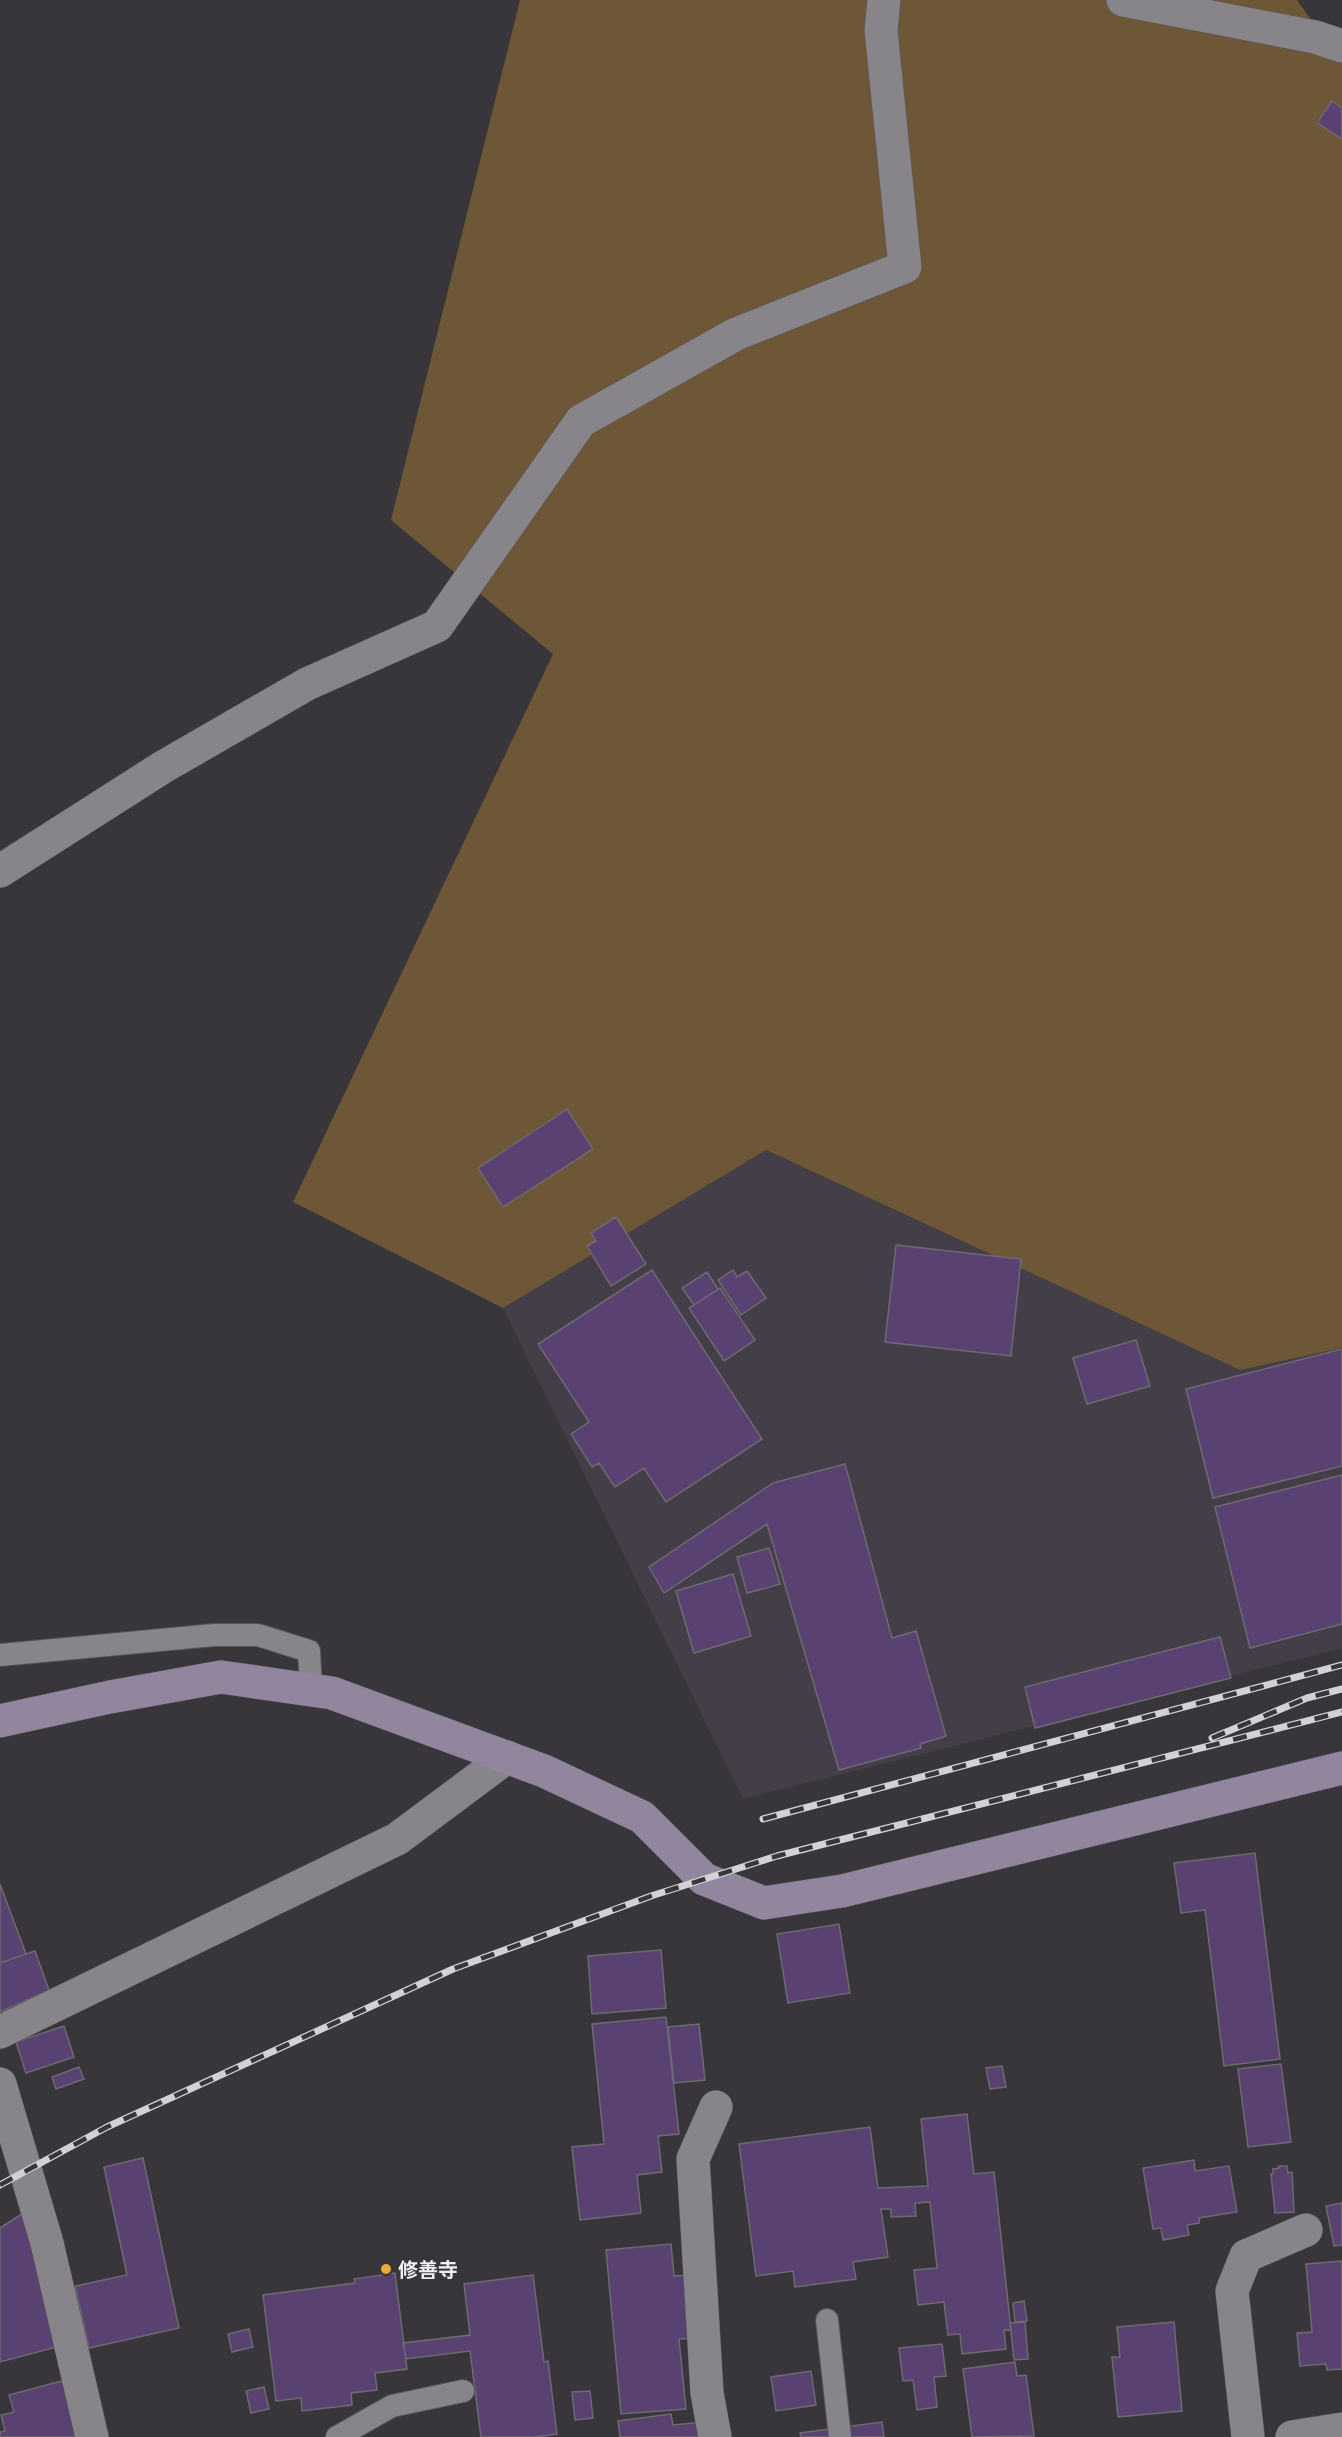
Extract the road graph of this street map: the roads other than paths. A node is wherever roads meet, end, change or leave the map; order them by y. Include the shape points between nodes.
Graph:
1 (884, 0) edge
2 (1122, 0) edge
3 (1342, 46) edge
4 (0, 871) edge
5 (0, 1655) edge
6 (311, 1689) junction
7 (0, 1721) edge
8 (507, 1757) junction
9 (1342, 1768) edge
10 (0, 2032) edge
11 (0, 2084) edge
12 (716, 2107) dead end
13 (1306, 2230) dead end
14 (827, 2320) dead end
15 (463, 2391) dead end
16 (1342, 2429) edge
17 (332, 2431) edge
18 (92, 2437) edge
19 (715, 2437) edge
20 (840, 2437) edge
21 (1248, 2437) edge
22 (1292, 2437) edge

1 - 4 street via 881,30 904,267 736,334 581,422 437,626 307,684 163,767
2 - 3 street via 1316,37
5 - 6 lane via 214,1635 258,1635 309,1651
6 - 7 street via 221,1677
6 - 8 street via 332,1693
8 - 9 street via 642,1817 704,1879 764,1903 842,1891
8 - 10 street via 397,1839
11 - 18 street via 47,2243
12 - 19 street via 693,2159 707,2393
13 - 21 street via 1246,2256 1232,2291
14 - 20 lane
15 - 17 lane via 392,2406
16 - 22 street

